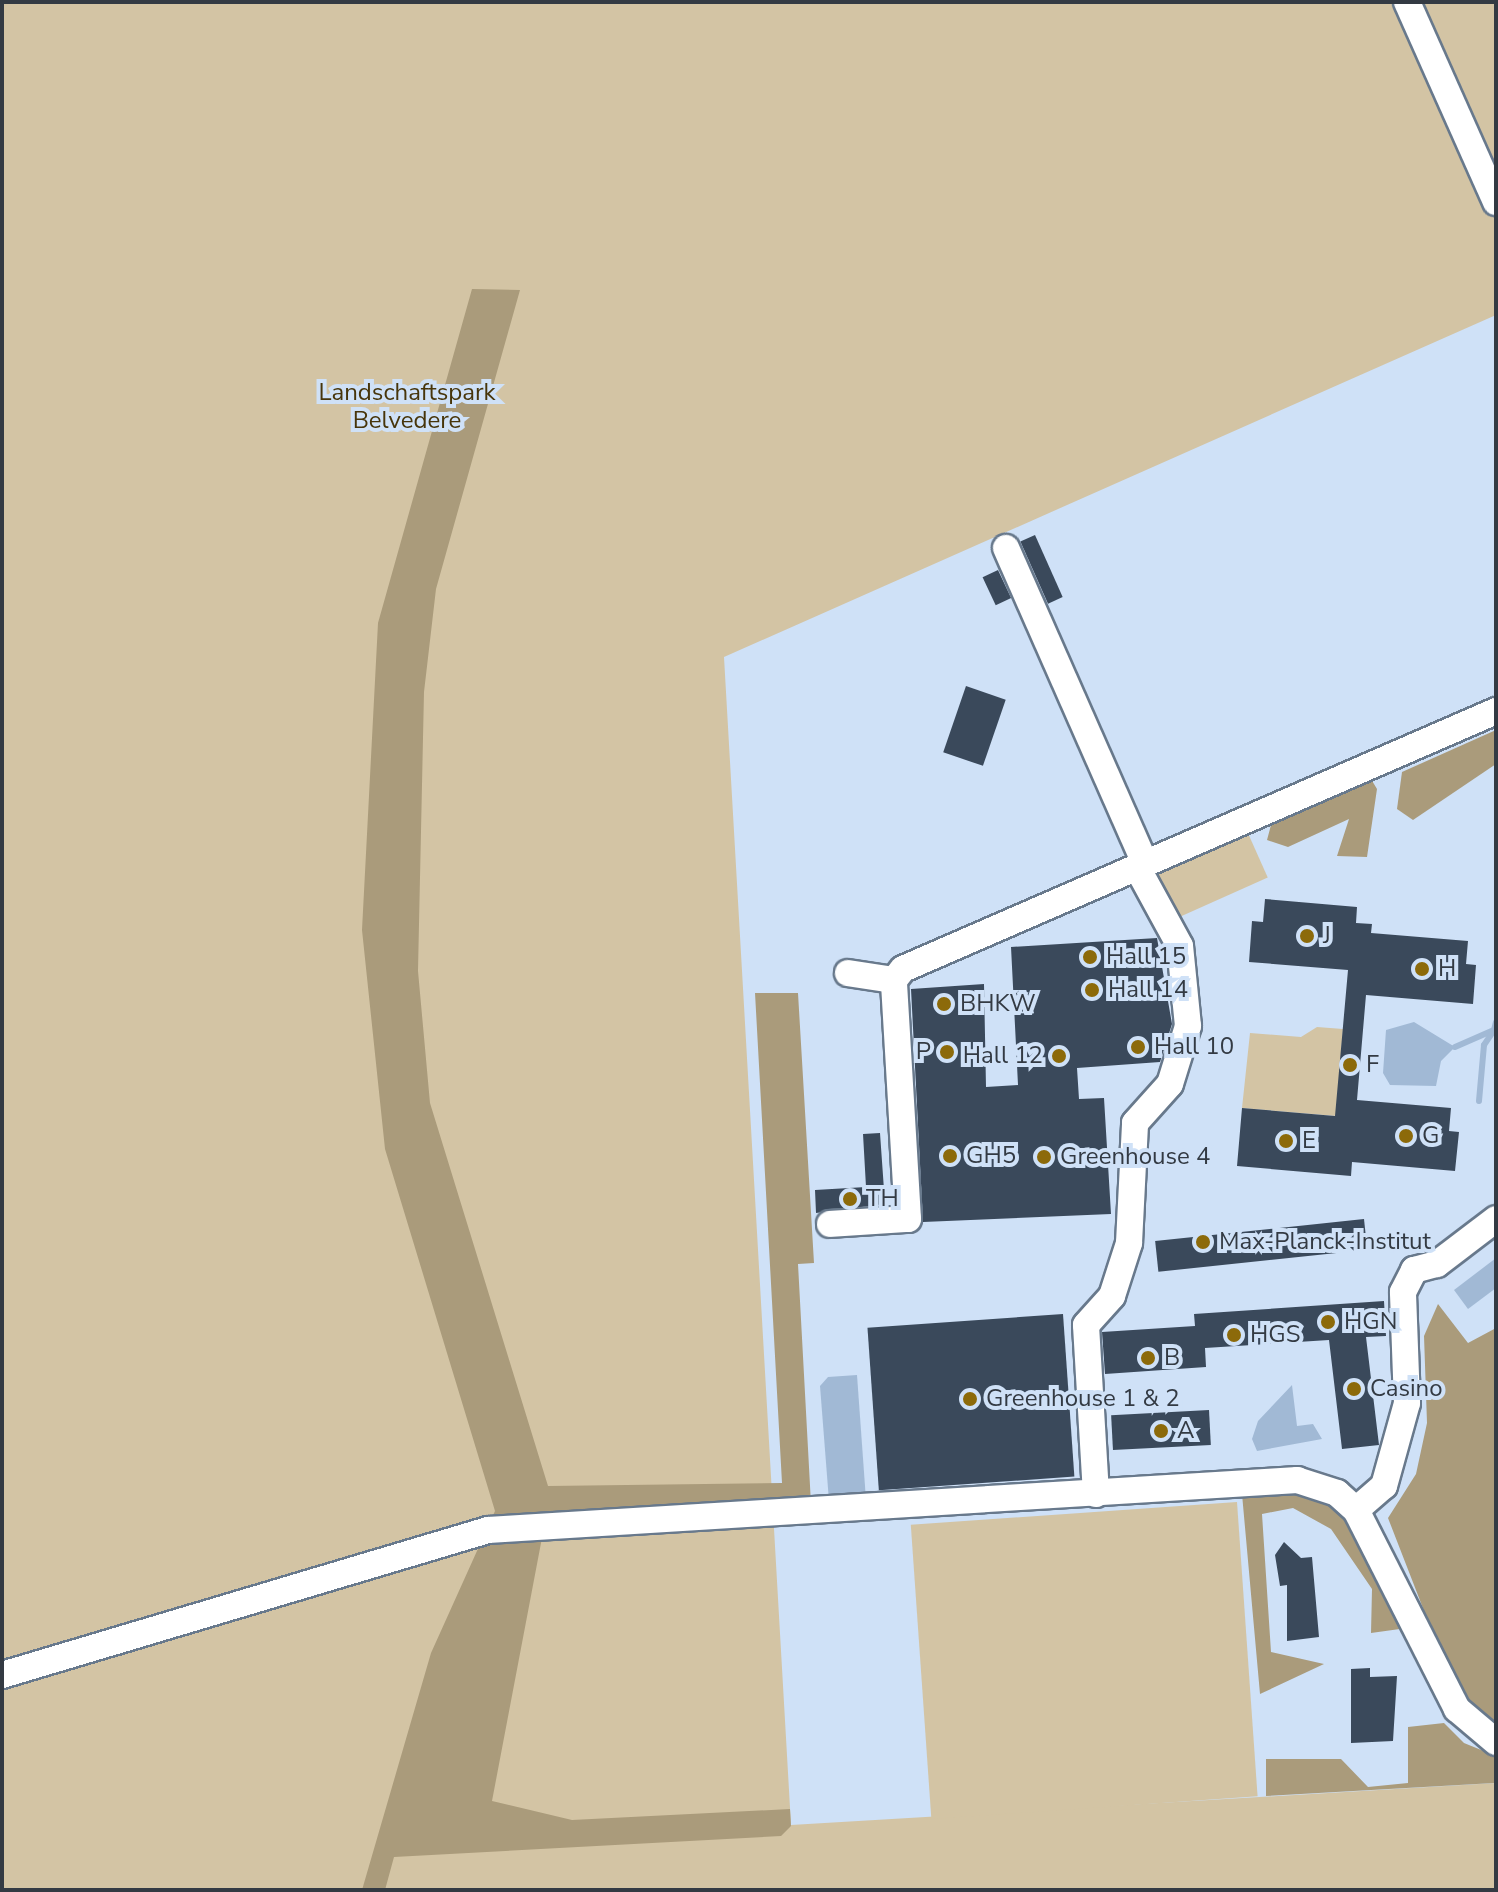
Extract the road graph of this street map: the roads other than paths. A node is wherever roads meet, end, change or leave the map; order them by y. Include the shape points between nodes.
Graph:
1 (1407, 2) edge
2 (1496, 202) edge
3 (1006, 548) dead end
4 (1496, 711) edge
5 (1141, 865) junction
6 (848, 973) dead end
7 (894, 980) junction
8 (1496, 1219) edge
9 (830, 1224) dead end
10 (1096, 1494) junction
11 (1356, 1510) junction
12 (2, 1675) edge
13 (1496, 1742) edge

1 - 2 street
3 - 5 street
4 - 5 street
5 - 7 street via 903,969
5 - 10 street via 1180,946 1188,1026 1170,1084 1135,1123 1129,1243 1112,1296 1086,1325
6 - 7 street
7 - 9 street via 908,1219
8 - 11 street via 1437,1264 1414,1270 1403,1292 1407,1403 1384,1486
10 - 11 street via 1297,1480 1337,1493
10 - 12 street via 488,1530
11 - 13 street via 1457,1709

